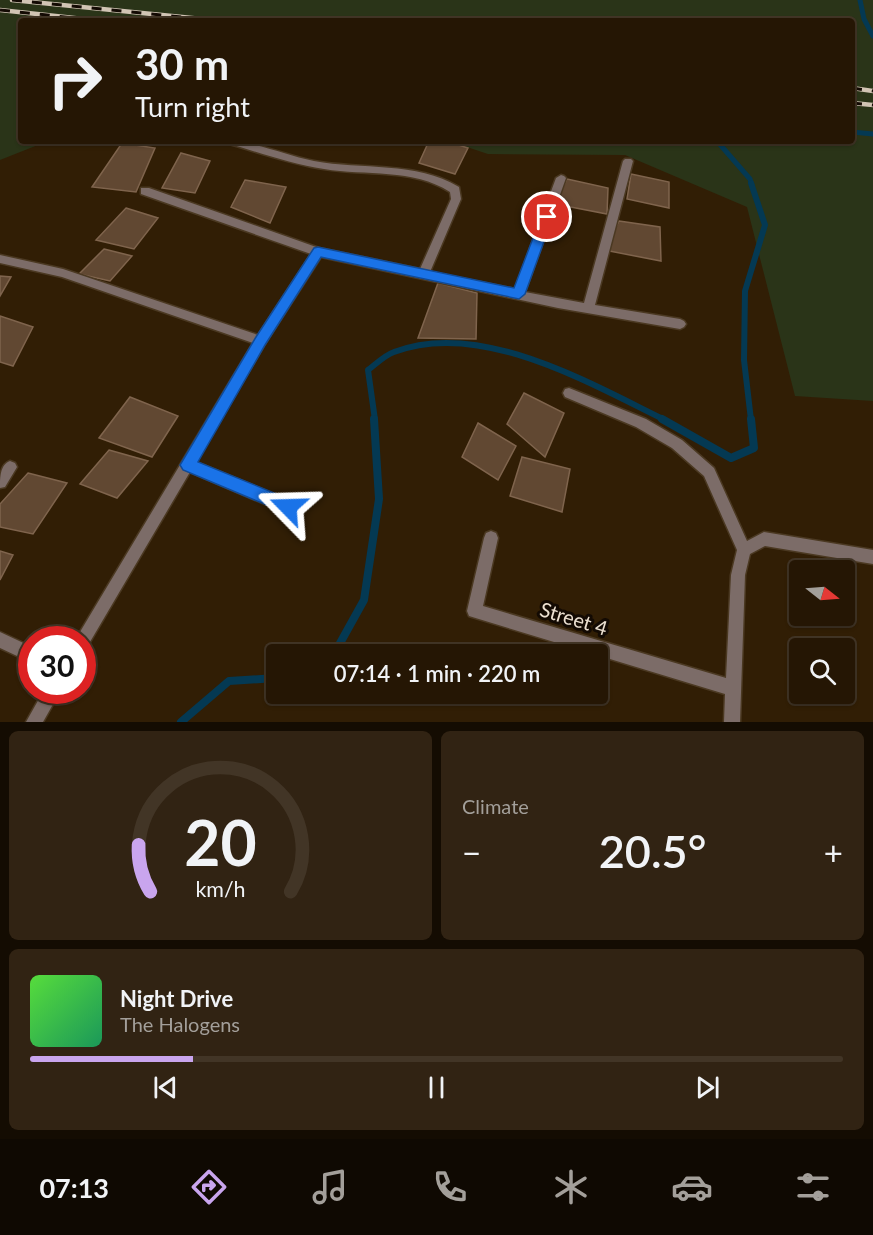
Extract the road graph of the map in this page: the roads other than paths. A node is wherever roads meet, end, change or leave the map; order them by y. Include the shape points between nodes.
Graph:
1 (240, 144) edge
2 (628, 161) dead end
3 (561, 178) dead end
4 (145, 191) dead end
5 (318, 252) junction
6 (0, 258) edge
7 (424, 273) junction
8 (519, 294) junction
9 (588, 308) junction
10 (680, 324) dead end
11 (261, 341) junction
12 (569, 393) dead end
13 (188, 465) junction
14 (10, 467) dead end
15 (0, 482) edge
16 (288, 507) dead end
17 (491, 538) dead end
18 (744, 550) junction
19 (873, 557) edge
20 (92, 626) edge
21 (0, 640) edge
22 (18, 648) edge
23 (732, 688) junction
24 (45, 704) edge
25 (34, 722) edge
26 (732, 722) edge

1 - 7 street via 323,166 428,176 447,183 456,190 456,199
2 - 9 street
3 - 8 street
4 - 5 street
5 - 7 street
5 - 11 street
6 - 11 street via 63,273
7 - 8 street
8 - 9 street
9 - 10 street
11 - 13 street
12 - 18 street via 641,423 677,444 709,471
13 - 16 street
13 - 20 street
14 - 15 street
17 - 23 street, Street 4 via 474,610
18 - 19 street via 764,539
18 - 23 street via 738,575
21 - 22 street
23 - 26 street
24 - 25 street

